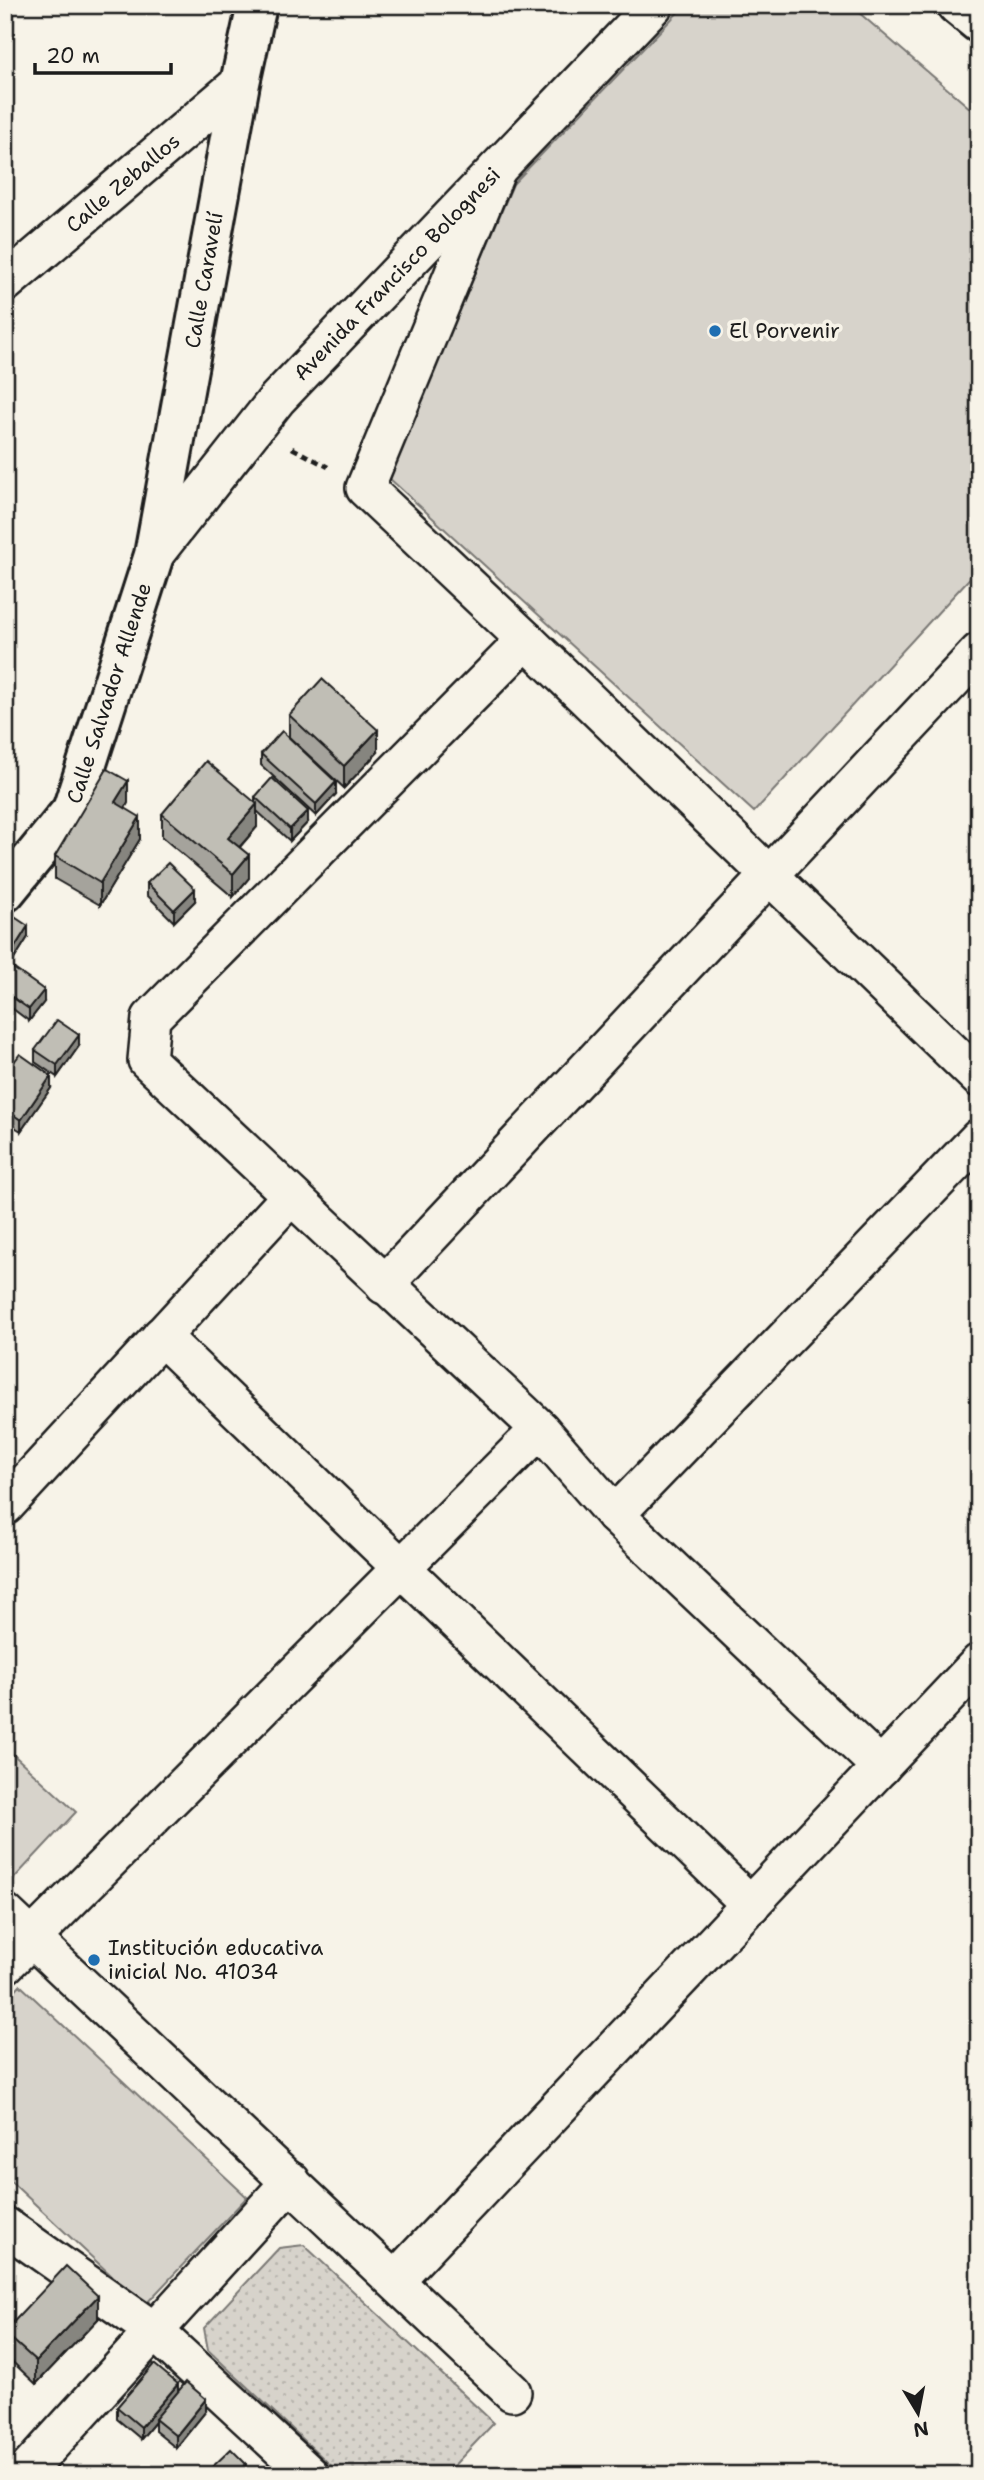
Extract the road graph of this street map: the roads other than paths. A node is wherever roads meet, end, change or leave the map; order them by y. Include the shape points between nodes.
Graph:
1 (257, 5) edge
2 (654, 5) edge
3 (957, 5) edge
4 (979, 23) edge
5 (240, 83) junction
6 (497, 169) junction
7 (5, 283) edge
8 (155, 555) junction
9 (526, 640) junction
10 (979, 652) edge
11 (769, 875) junction
12 (5, 892) edge
13 (979, 1079) edge
14 (979, 1139) edge
15 (290, 1196) junction
16 (384, 1285) junction
17 (161, 1336) junction
18 (540, 1429) junction
19 (5, 1506) edge
20 (615, 1515) junction
21 (402, 1567) junction
22 (979, 1663) edge
23 (881, 1767) junction
24 (751, 1905) junction
25 (5, 1913) edge
26 (33, 1936) junction
27 (5, 1965) edge
28 (291, 2181) junction
29 (5, 2225) edge
30 (395, 2280) junction
31 (154, 2331) junction
32 (512, 2392) dead end
33 (23, 2475) edge
34 (310, 2475) edge

1 - 5 street, Calle Caravelí
2 - 6 street, Avenida Francisco Bolognesi
3 - 4 street
5 - 7 street, Calle Zeballos
5 - 8 street, Calle Caravelí
6 - 8 street, Avenida Francisco Bolognesi via 277,399
6 - 9 street via 365,488
8 - 12 street, Calle Salvador Allende via 72,810
9 - 11 street
9 - 15 street via 151,1018 147,1060
10 - 11 street
11 - 13 street
11 - 16 street
14 - 20 street
15 - 16 street
15 - 17 street
16 - 18 street
17 - 19 street
17 - 21 street
18 - 20 street
18 - 21 street
20 - 23 street
21 - 24 street
21 - 26 street
22 - 23 street
23 - 24 street
24 - 30 street
25 - 26 street
26 - 27 street
26 - 28 street
28 - 30 street
28 - 31 street
29 - 31 street
30 - 32 street
31 - 33 street
31 - 34 street

